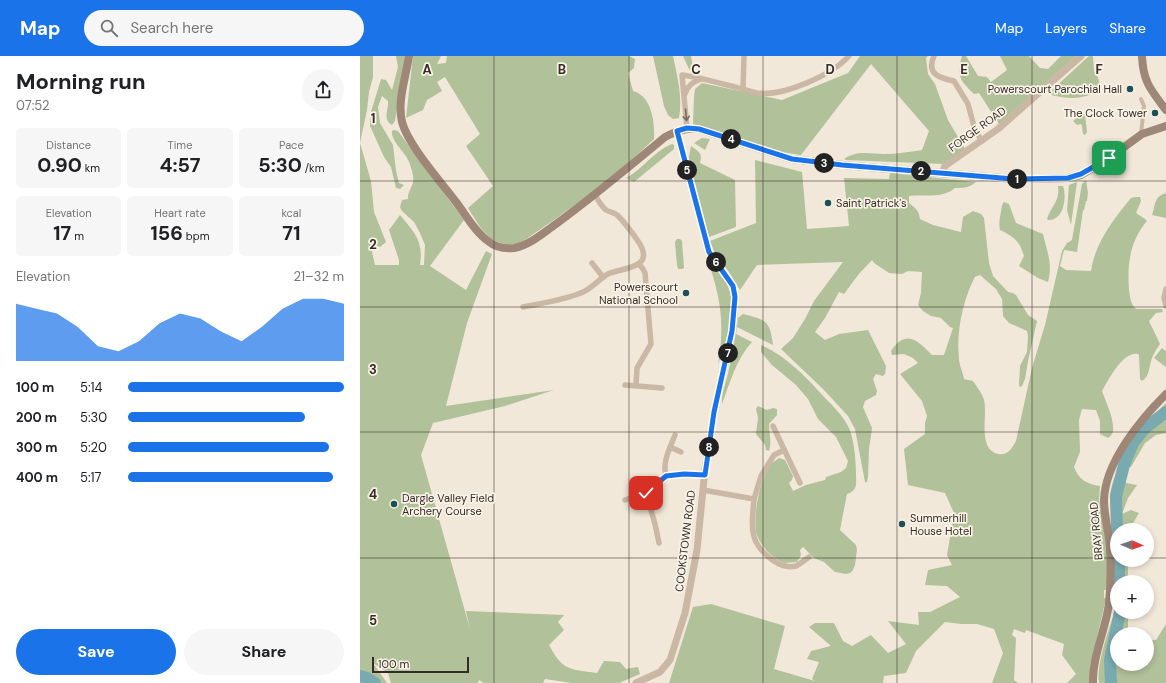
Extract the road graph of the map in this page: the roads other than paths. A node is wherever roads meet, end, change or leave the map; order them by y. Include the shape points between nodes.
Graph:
1 (408, 56) edge
2 (744, 56) edge
3 (849, 56) edge
4 (934, 56) edge
5 (1081, 56) edge
6 (1142, 56) edge
7 (704, 79) junction
8 (743, 89) junction
9 (684, 97) junction
10 (1140, 99) dead end
11 (1165, 108) edge
12 (1166, 126) edge
13 (687, 128) junction
14 (677, 131) junction
15 (1142, 134) junction
16 (982, 141) junction
17 (942, 173) junction
18 (595, 195) junction
19 (592, 263) dead end
20 (639, 264) junction
21 (603, 277) junction
22 (1166, 289) edge
23 (1166, 306) edge
24 (523, 307) dead end
25 (626, 384) dead end
26 (636, 385) junction
27 (662, 388) dead end
28 (1166, 394) edge
29 (773, 426) dead end
30 (675, 435) dead end
31 (670, 447) junction
32 (784, 450) junction
33 (681, 452) dead end
34 (705, 475) junction
35 (666, 476) junction
36 (800, 482) dead end
37 (703, 490) junction
38 (646, 493) junction
39 (754, 499) junction
40 (625, 500) dead end
41 (659, 544) dead end
42 (809, 557) dead end
43 (636, 683) edge
44 (1093, 683) edge

1 - 18 main road via 402,97 402,123 423,159 484,239 503,248 526,244
2 - 8 street
3 - 8 street via 825,75 798,86 758,93
4 - 16 street via 931,68 942,79 954,81 968,104 975,130
5 - 16 street, FORGE ROAD
6 - 11 main road via 1144,77
7 - 8 street
7 - 9 street via 694,81
7 - 9 street via 682,75
9 -> 13 street
10 - 15 street via 1144,106
12 - 15 main road
13 - 14 main road
13 - 17 main road via 699,129 792,159
14 - 18 main road via 665,137
14 - 34 street, COOKSTOWN ROAD via 709,252 733,286 735,297 732,331 714,412
15 - 17 main road via 1109,158 1081,174 1068,178 1014,179
16 - 17 street, FORGE ROAD via 945,166
18 - 20 street via 604,208 619,217 641,246 643,256
19 - 21 street
20 - 21 street
20 - 26 street via 644,273 651,344 637,368
21 - 24 street via 579,293
22 - 23 street
25 - 26 street
26 - 27 street
28 - 44 main road, BRAY ROAD via 1132,433 1107,482 1104,500 1110,548 1109,604
29 - 32 street
30 - 31 street
31 - 33 street
31 - 35 street via 664,468
32 - 36 street
32 - 39 street via 774,455 760,476
34 - 35 street
34 - 37 street, COOKSTOWN ROAD
35 - 38 street
37 - 39 street
37 - 43 street, COOKSTOWN ROAD via 697,550 688,602 670,660 660,672
38 - 40 street
38 - 41 street
39 - 42 street via 753,525 756,542 767,556 784,566 796,566

